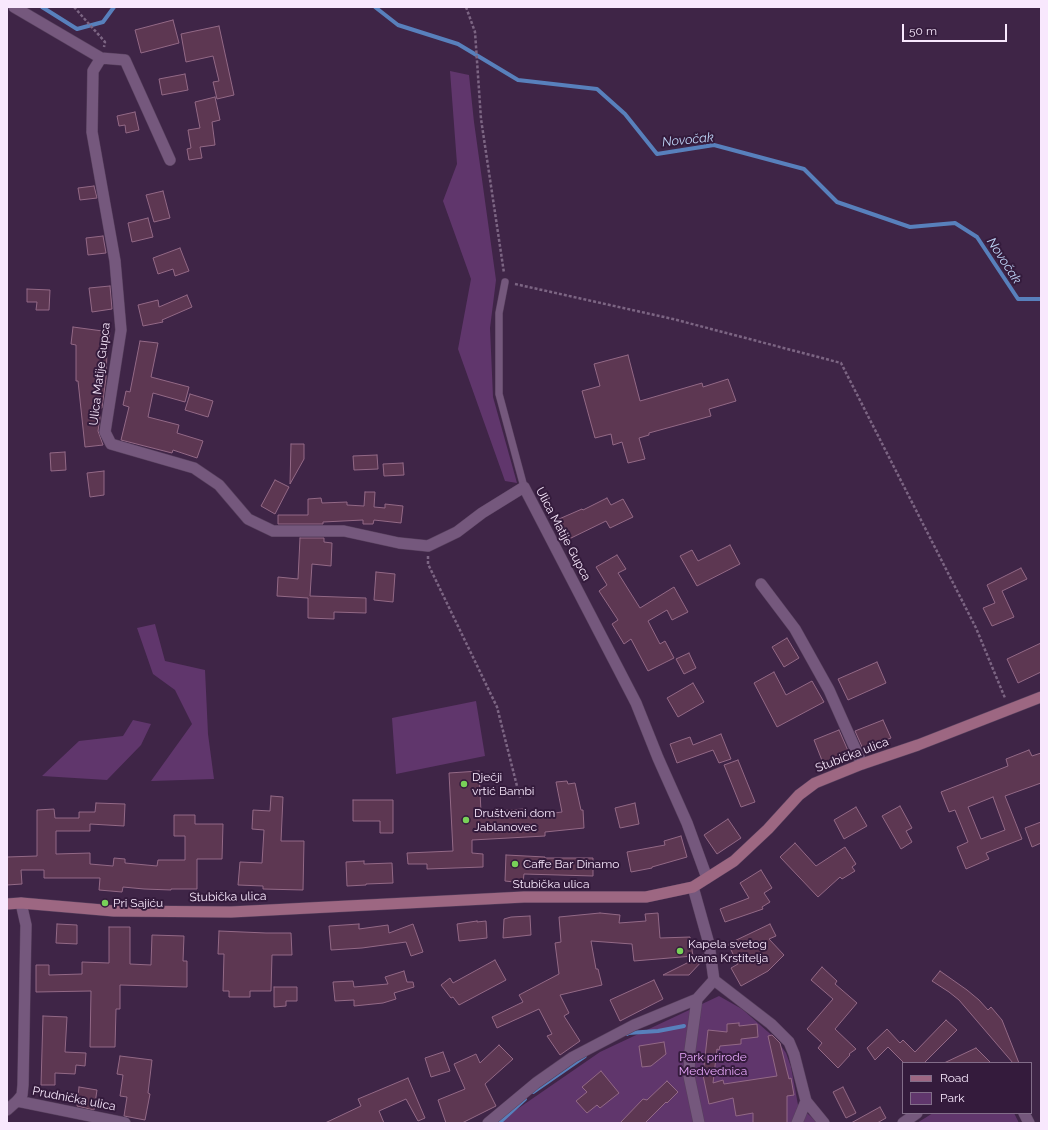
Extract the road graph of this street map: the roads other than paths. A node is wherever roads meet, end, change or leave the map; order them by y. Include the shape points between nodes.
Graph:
1 (14, 7) edge
2 (101, 58) junction
3 (170, 160) dead end
4 (505, 282) road end
5 (524, 487) junction
6 (761, 584) dead end
7 (1041, 697) edge
8 (862, 764) junction
9 (707, 878) junction
10 (693, 887) junction
11 (21, 903) junction
12 (7, 904) edge
13 (714, 980) junction
14 (697, 999) junction
15 (17, 1101) junction
16 (806, 1101) junction
17 (7, 1110) edge
18 (916, 1114) edge
19 (1024, 1114) edge
20 (125, 1123) edge
21 (488, 1123) edge
22 (698, 1123) edge
23 (797, 1123) edge
24 (824, 1123) edge
25 (903, 1123) edge
26 (1029, 1123) edge

1 - 2 street
2 - 3 street via 124,60
2 - 5 street, Ulica Matije Gupca via 93,71 92,132 115,261 121,330 105,432 111,444 194,468 219,485 248,519 273,531 344,531 428,546 457,532
4 - 5 lane via 499,314 499,394
5 - 9 street, Ulica Matije Gupca via 636,703 687,823
6 - 8 street via 799,635 829,690
7 - 8 main road, Stubička ulica
8 - 9 main road, Stubička ulica via 815,783 799,795 734,861
9 - 10 main road, Stubička ulica
10 - 11 main road, Stubička ulica via 646,897 524,897 231,912 114,911
10 - 13 street via 708,944
11 - 12 main road, Stubička ulica
11 - 15 street, Prudnička ulica via 26,925 23,1077 22,1095
13 - 14 street
13 - 16 street via 771,1024 789,1042
14 - 21 street via 634,1025 573,1058 536,1083
14 - 22 street via 689,1076
15 - 17 street, Prudnička ulica
15 - 20 street, Prudnička ulica
16 - 23 street
16 - 24 street
18 - 25 street
19 - 26 street

